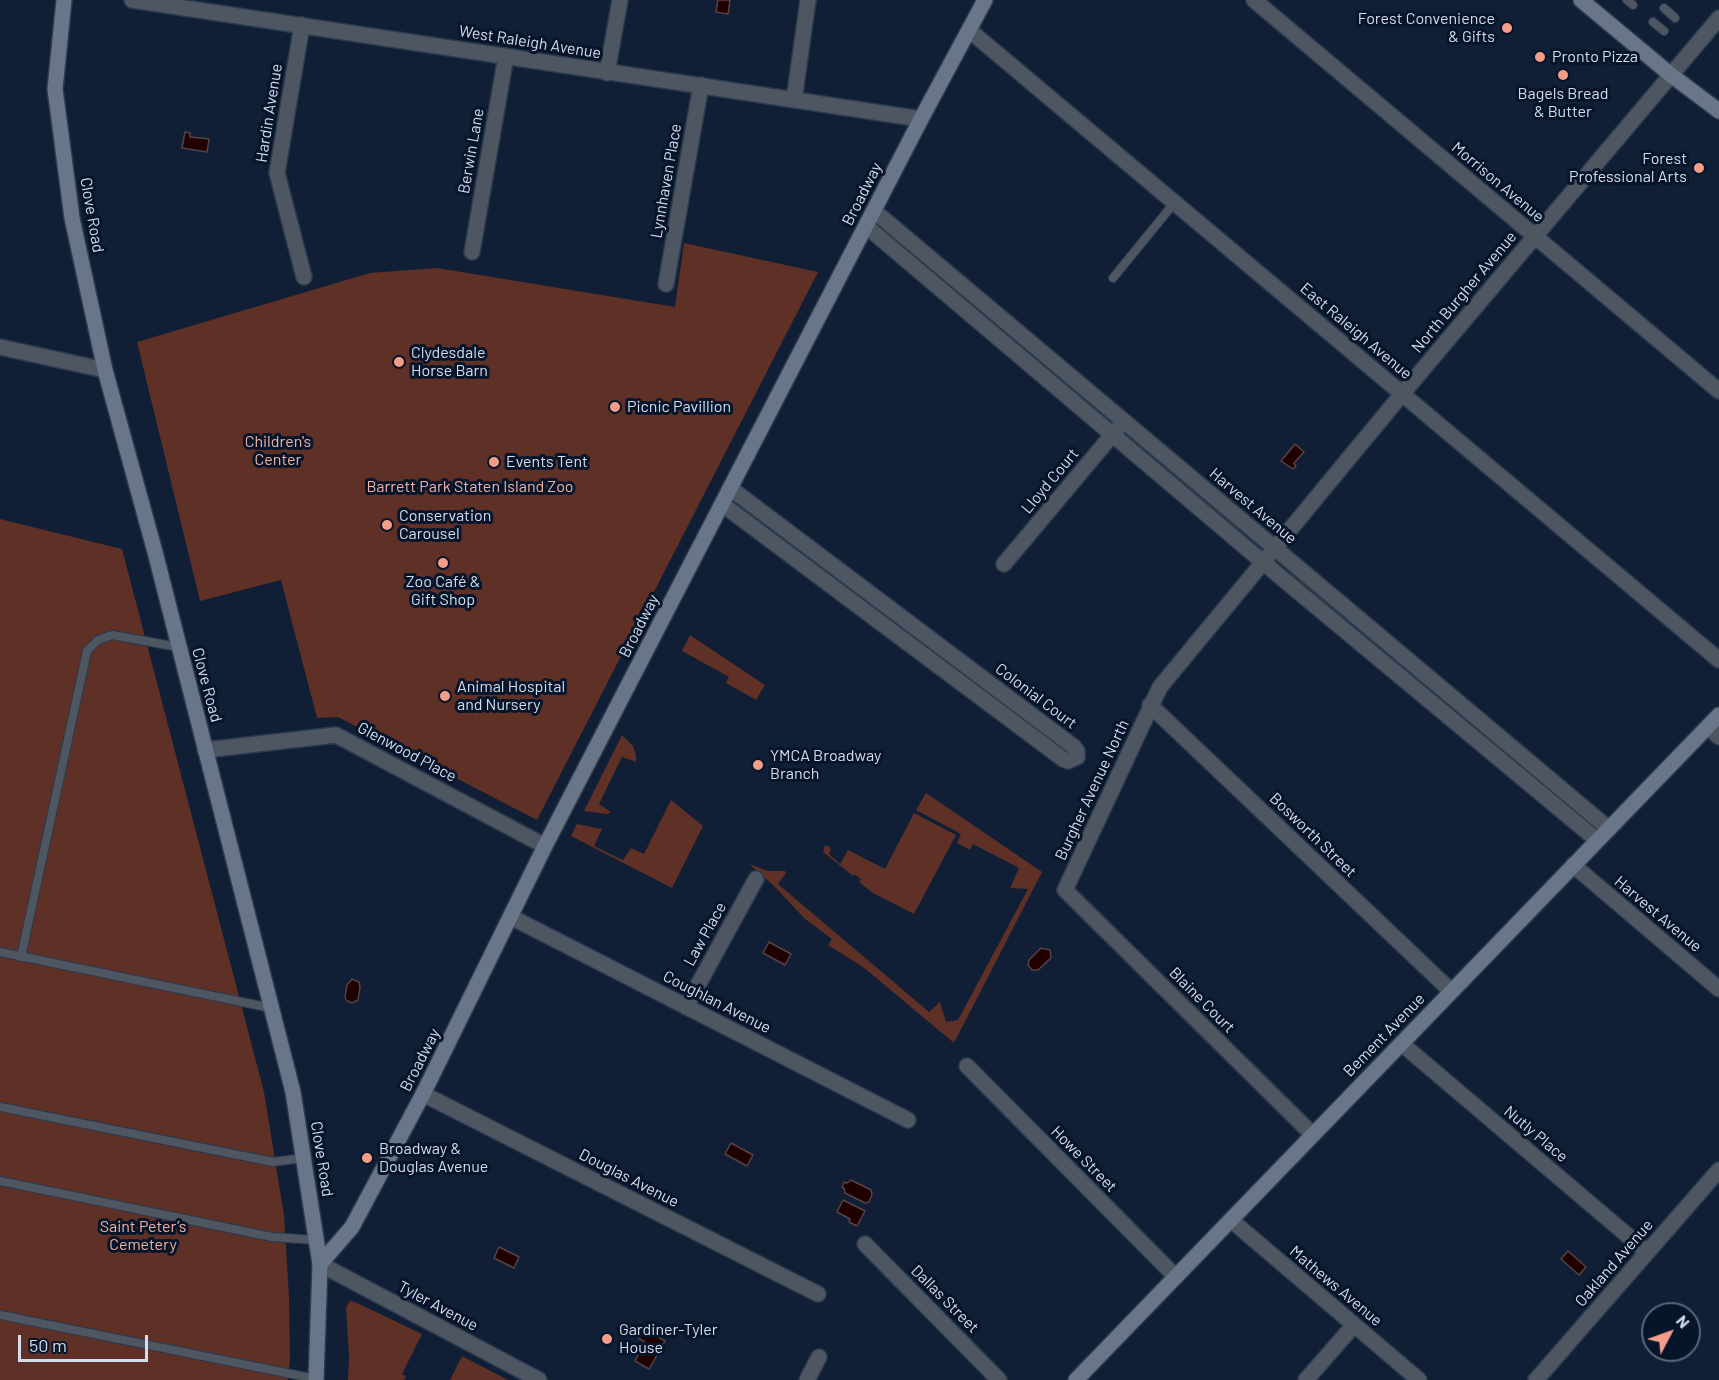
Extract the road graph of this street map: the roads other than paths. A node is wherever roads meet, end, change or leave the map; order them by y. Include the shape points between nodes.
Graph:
1 (64, 0) edge
2 (132, 0) edge
3 (620, 0) edge
4 (808, 0) edge
5 (985, 0) edge
6 (1254, 0) edge
7 (1581, 0) edge
8 (1664, 8) dead end
9 (1676, 18) dead end
10 (1719, 18) edge
11 (1653, 22) dead end
12 (302, 25) junction
13 (969, 30) junction
14 (1664, 31) dead end
15 (506, 56) junction
16 (607, 73) junction
17 (1671, 75) junction
18 (701, 85) junction
19 (794, 100) junction
20 (1719, 111) edge
21 (921, 119) junction
22 (1175, 202) junction
23 (874, 211) junction
24 (866, 226) junction
25 (1535, 236) junction
26 (472, 252) dead end
27 (304, 277) dead end
28 (1113, 278) dead end
29 (666, 284) dead end
30 (0, 347) edge
31 (1048, 357) junction
32 (105, 370) junction
33 (1036, 370) junction
34 (1719, 391) edge
35 (1402, 394) junction
36 (1124, 421) junction
37 (1112, 435) junction
38 (730, 488) junction
39 (722, 504) junction
40 (1275, 548) junction
41 (1263, 562) junction
42 (1004, 564) dead end
43 (844, 573) junction
44 (833, 587) junction
45 (1380, 637) junction
46 (178, 647) junction
47 (942, 648) junction
48 (1369, 651) junction
49 (1719, 660) edge
50 (933, 662) junction
51 (1150, 705) junction
52 (1719, 715) edge
53 (1482, 723) junction
54 (1713, 732) edge
55 (1471, 736) junction
56 (205, 750) junction
57 (1609, 829) junction
58 (1598, 840) junction
59 (545, 846) junction
60 (1573, 866) junction
61 (756, 879) dead end
62 (1065, 890) joint
63 (510, 917) junction
64 (0, 952) edge
65 (21, 957) junction
66 (1719, 989) edge
67 (1451, 992) junction
68 (686, 1007) junction
69 (271, 1008) junction
70 (1402, 1044) junction
71 (967, 1066) dead end
72 (423, 1094) junction
73 (0, 1107) edge
74 (908, 1120) dead end
75 (1313, 1135) junction
76 (303, 1158) junction
77 (1719, 1170) edge
78 (0, 1181) edge
79 (1231, 1220) junction
80 (316, 1240) junction
81 (865, 1244) dead end
82 (1647, 1252) junction
83 (320, 1264) junction
84 (1176, 1277) junction
85 (818, 1294) dead end
86 (0, 1315) edge
87 (1354, 1325) junction
88 (819, 1357) dead end
89 (316, 1380) edge
90 (539, 1380) edge
91 (807, 1380) edge
92 (999, 1380) edge
93 (1076, 1380) edge
94 (1306, 1380) edge
95 (1419, 1380) edge
96 (1536, 1380) edge

1 - 32 street, Clove Road via 55,89 72,218
2 - 12 street, West Raleigh Avenue
3 - 16 street
4 - 19 street
5 - 13 street, Broadway
6 - 25 street, Morrison Avenue
7 - 17 street
8 - 9 lane
10 - 17 street, North Burgher Avenue
11 - 14 lane
12 - 15 street, West Raleigh Avenue
12 - 27 street, Hardin Avenue via 277,173
13 - 21 street, Broadway
13 - 22 street, East Raleigh Avenue
15 - 16 street, West Raleigh Avenue
15 - 26 street, Berwin Lane
16 - 18 street, West Raleigh Avenue
17 - 20 street
17 - 25 street, North Burgher Avenue
18 - 19 street, West Raleigh Avenue
18 - 29 street, Lynnhaven Place
19 - 21 street, West Raleigh Avenue
21 - 23 street, Broadway
22 - 28 lane
22 - 35 street, East Raleigh Avenue
23 - 24 street, Broadway
23 - 31 street, Harvest Avenue
24 - 33 street
24 - 38 street, Broadway
25 - 34 street, Morrison Avenue
25 - 35 street, North Burgher Avenue
30 - 32 street
31 - 33 lane
31 - 36 street, Harvest Avenue
32 - 46 street, Clove Road
33 - 37 street
35 - 40 street, North Burgher Avenue
35 - 49 street, East Raleigh Avenue
36 - 37 street, Lloyd Court
36 - 40 street, Harvest Avenue
37 - 41 street
37 - 42 street, Lloyd Court
38 - 39 street, Broadway
38 - 43 street, Colonial Court
39 - 44 street, Colonial Court
39 - 59 street, Broadway
40 - 41 street, North Burgher Avenue
40 - 45 street, Harvest Avenue
41 - 48 street
41 - 51 street, North Burgher Avenue via 1160,687
43 - 44 lane
43 - 47 street, Colonial Court
44 - 50 street, Colonial Court
45 - 48 lane
45 - 53 street, Harvest Avenue
46 - 56 street, Clove Road
46 - 65 lane via 112,635 98,640 87,651
47 - 50 lane
47 - 50 street, Colonial Court via 1074,747 1077,758 1063,759
48 - 55 street
51 - 62 street, Burgher Avenue North
51 - 67 street, Bosworth Street
52 - 54 street, Bement Avenue
53 - 55 lane
53 - 57 street, Harvest Avenue
54 - 57 street, Bement Avenue
55 - 58 street
56 - 59 street, Glenwood Place via 336,735
56 - 69 street, Clove Road
57 - 58 street, Bement Avenue
58 - 60 street, Bement Avenue
59 - 63 street, Broadway
60 - 66 street, Harvest Avenue
60 - 67 street, Bement Avenue
61 - 68 street, Law Place
62 - 75 street, Blaine Court
63 - 68 street, Coughlan Avenue
63 - 72 street, Broadway
64 - 65 lane
65 - 69 lane
67 - 70 street, Bement Avenue
68 - 74 street, Coughlan Avenue
69 - 76 street, Clove Road via 293,1092
70 - 75 street, Bement Avenue
70 - 82 street, Nutly Place
71 - 84 street, Howe Street
72 - 83 street, Broadway via 352,1227
72 - 85 street, Douglas Avenue
73 - 76 lane via 273,1162
75 - 79 street, Bement Avenue
76 - 80 street, Clove Road
77 - 82 street, Oakland Avenue
78 - 80 lane via 272,1237
79 - 84 street, Bement Avenue
79 - 87 street, Mathews Avenue
80 - 83 street, Clove Road
81 - 92 street, Dallas Street
82 - 96 street, Oakland Avenue
83 - 89 street, Clove Road
83 - 90 street, Tyler Avenue
84 - 93 street, Bement Avenue
86 - 89 lane
87 - 94 street
87 - 95 street, Mathews Avenue
88 - 91 street

